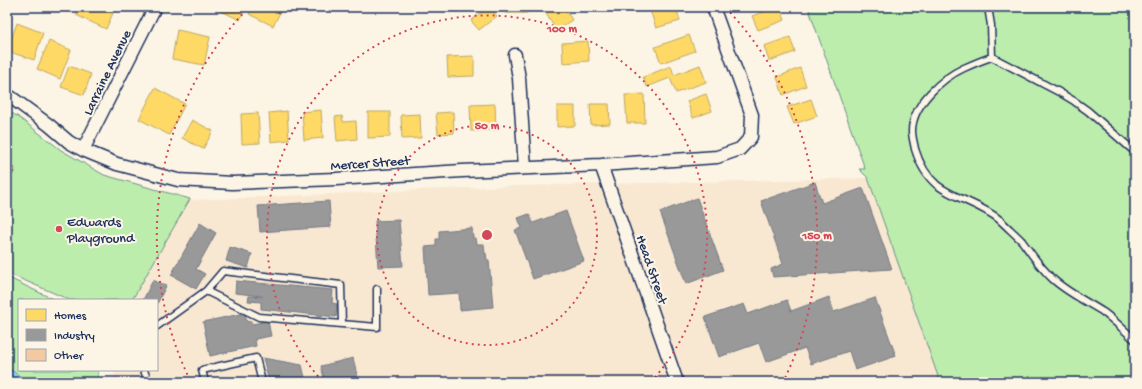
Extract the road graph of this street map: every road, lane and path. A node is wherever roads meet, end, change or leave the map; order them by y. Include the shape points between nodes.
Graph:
1 (155, 7) edge
2 (714, 7) edge
3 (988, 7) edge
4 (991, 36) junction
5 (515, 55) dead end
6 (992, 57) junction
7 (980, 61) junction
8 (7, 95) edge
9 (83, 150) junction
10 (1135, 152) edge
11 (601, 165) junction
12 (525, 168) junction
13 (377, 289) dead end
14 (206, 291) junction
15 (342, 324) junction
16 (158, 325) edge
17 (1135, 340) edge
18 (144, 371) edge
19 (148, 382) edge
20 (205, 382) edge
21 (262, 382) edge
22 (677, 382) edge

1 - 9 street, Larraine Avenue
2 - 11 street, Mercer Street via 752,115 751,138 740,149 717,157
3 - 4 lane
4 - 6 lane
4 - 7 lane via 986,55
5 - 12 street
6 - 7 lane
6 - 10 lane via 1074,101
7 - 17 lane via 962,68 947,78 917,111 912,131 916,152 922,165 940,187 994,216 1020,240 1056,282 1104,313
8 - 9 street, Mercer Street
9 - 12 street, Mercer Street via 117,164 178,180 232,182 336,179
11 - 12 street, Mercer Street
11 - 22 street, Head Street
13 - 15 lane via 377,327
14 - 15 lane via 259,317
14 - 15 lane via 223,271 341,285
14 - 16 lane
18 - 19 lane
20 - 21 lane via 202,370 256,358

